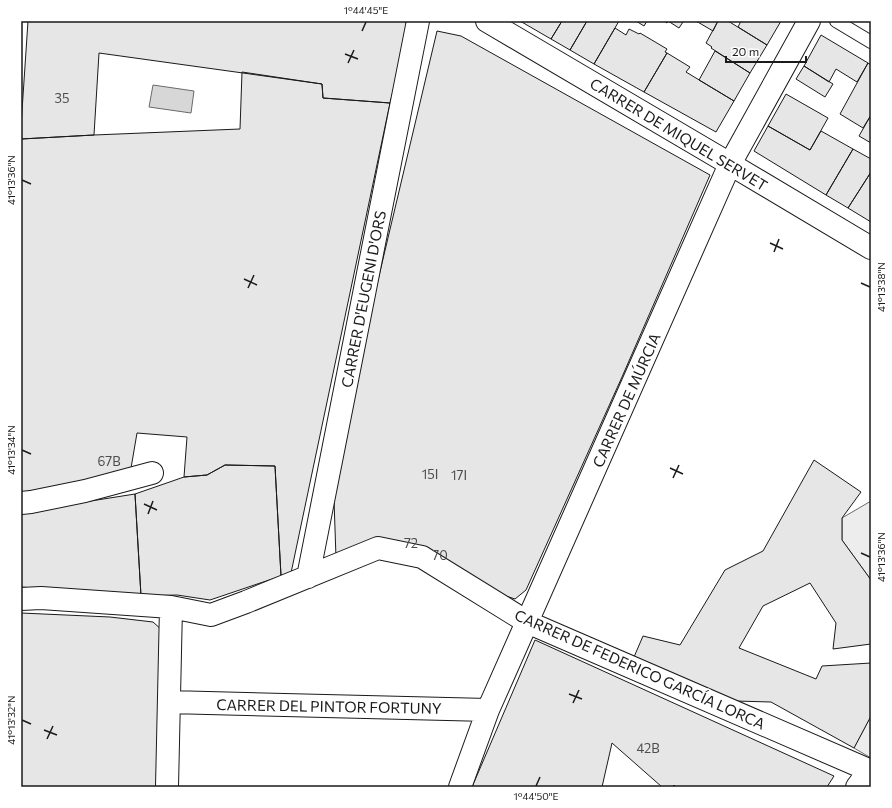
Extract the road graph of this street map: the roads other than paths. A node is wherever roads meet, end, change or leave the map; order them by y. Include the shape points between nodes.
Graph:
1 (418, 21) edge
2 (487, 21) edge
3 (809, 21) edge
4 (836, 21) edge
5 (871, 42) edge
6 (730, 164) junction
7 (871, 248) edge
8 (152, 473) dead end
9 (21, 503) edge
10 (308, 577) junction
11 (21, 599) edge
12 (171, 607) junction
13 (527, 622) junction
14 (169, 702) junction
15 (488, 710) junction
16 (866, 776) edge
17 (167, 787) edge
18 (460, 787) edge

1 - 10 street, CARRER D'EUGENI D'ORS
2 - 6 street, CARRER DE MIQUEL SERVET
3 - 6 street, CARRER DE MÚRCIA
4 - 5 lane
6 - 7 street, CARRER DE MIQUEL SERVET
6 - 13 street, CARRER DE MÚRCIA
8 - 9 street via 85,491
10 - 12 street, CARRER DE FEDERICO GARCÍA LORCA via 211,615
10 - 13 street, CARRER DE FEDERICO GARCÍA LORCA via 378,548 422,557
11 - 12 street, CARRER DE FEDERICO GARCÍA LORCA via 41,598
12 - 14 street
13 - 15 street, CARRER DE MÚRCIA
13 - 16 street, CARRER DE FEDERICO GARCÍA LORCA
14 - 15 street, CARRER DEL PINTOR FORTUNY
14 - 17 street
15 - 18 street, CARRER DE MÚRCIA

